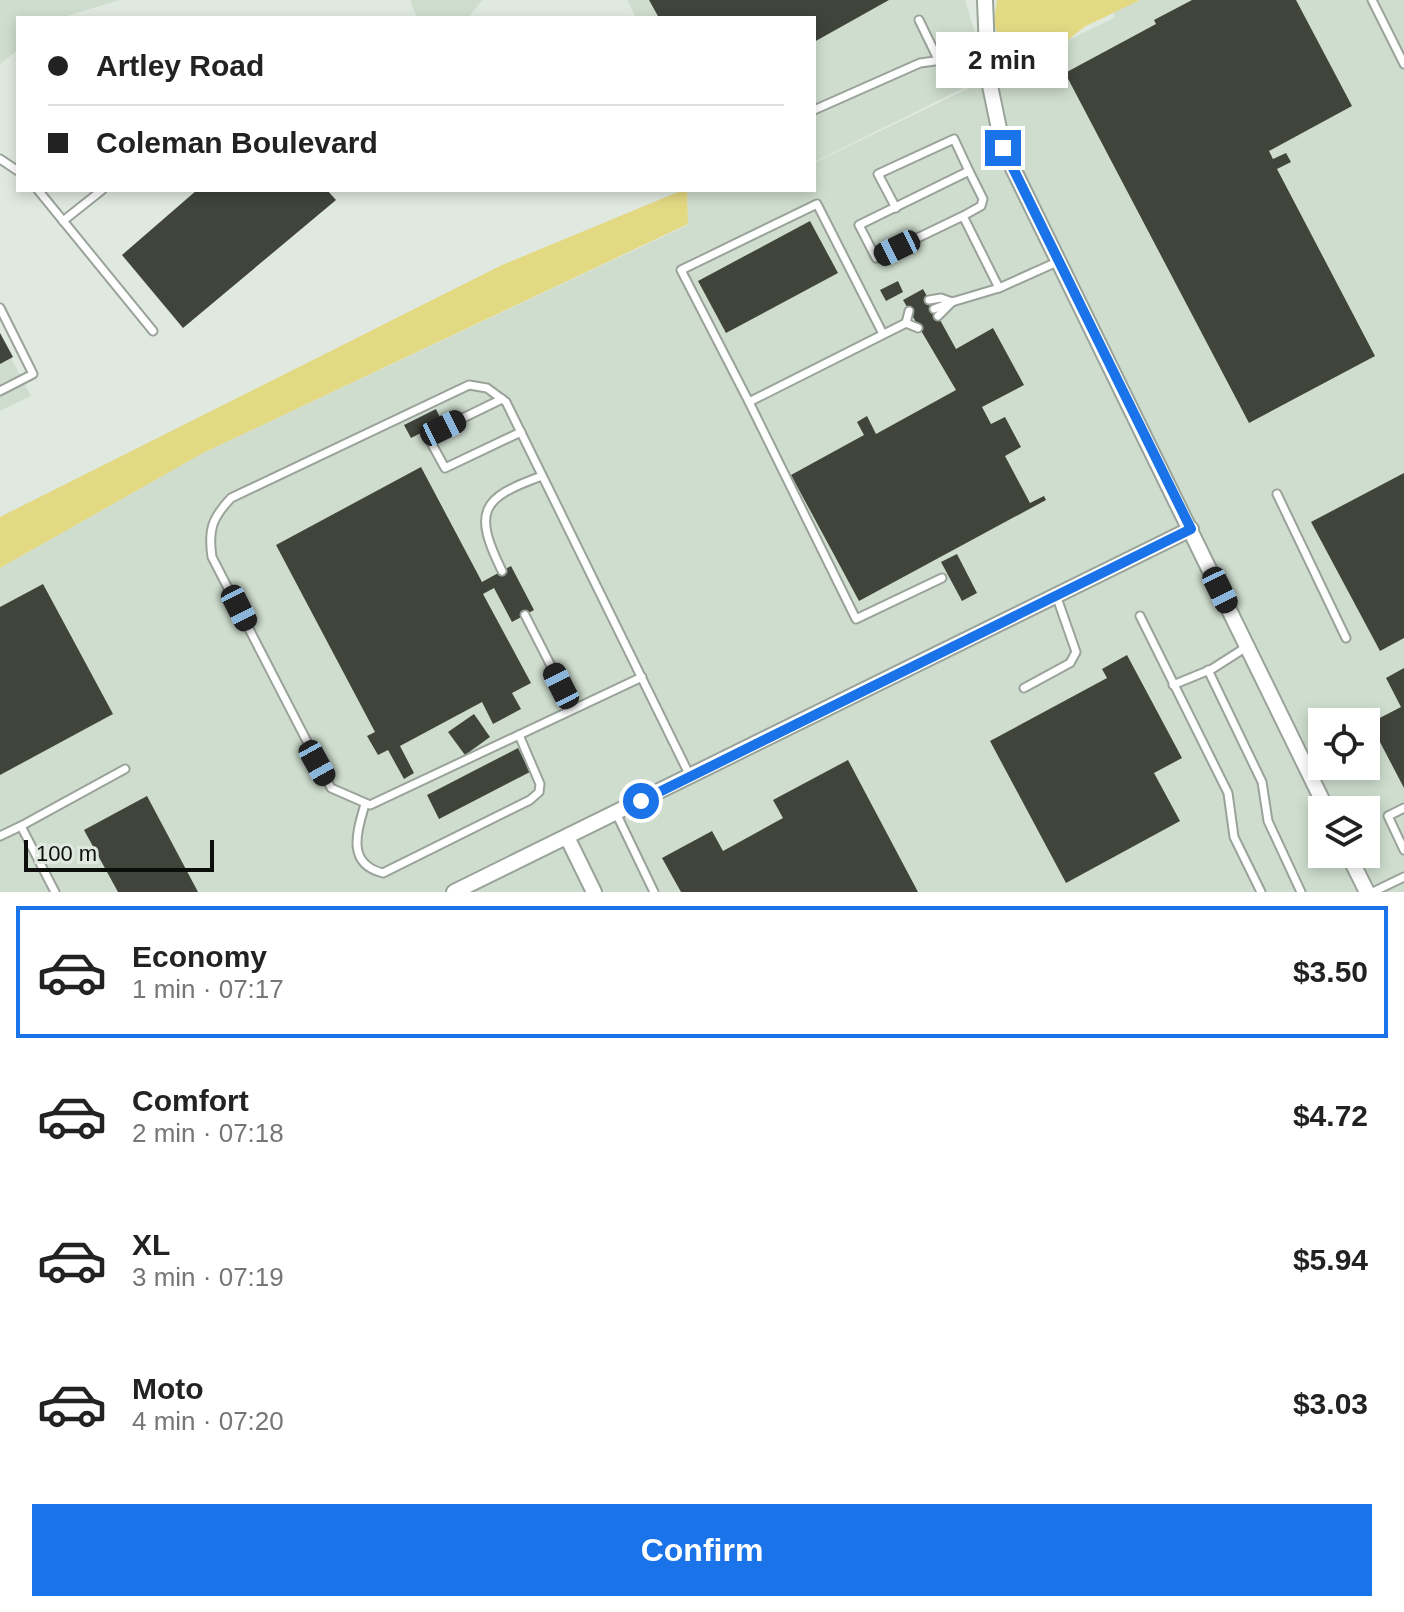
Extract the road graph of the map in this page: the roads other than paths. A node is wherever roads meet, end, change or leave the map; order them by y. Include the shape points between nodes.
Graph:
1 (985, 0) edge
2 (1372, 0) edge
3 (919, 20) dead end
4 (987, 54) junction
5 (938, 59) junction
6 (1404, 64) edge
7 (816, 109) edge
8 (969, 171) junction
9 (40, 192) edge
10 (99, 192) edge
11 (896, 208) junction
12 (963, 216) junction
13 (63, 221) junction
14 (1057, 262) junction
15 (999, 288) junction
16 (929, 300) dead end
17 (952, 302) junction
18 (0, 308) edge
19 (936, 312) dead end
20 (918, 328) dead end
21 (153, 331) dead end
22 (883, 334) junction
23 (0, 391) edge
24 (502, 399) junction
25 (749, 402) junction
26 (521, 432) junction
27 (542, 476) junction
28 (1277, 494) dead end
29 (1191, 529) junction
30 (502, 571) dead end
31 (942, 578) dead end
32 (1056, 595) junction
33 (525, 615) dead end
34 (1140, 616) dead end
35 (1346, 638) dead end
36 (1248, 646) junction
37 (1208, 670) junction
38 (642, 677) junction
39 (1173, 685) junction
40 (1024, 688) dead end
41 (573, 709) junction
42 (519, 735) junction
43 (125, 769) dead end
44 (690, 776) junction
45 (1320, 796) edge
46 (365, 804) junction
47 (1404, 808) edge
48 (616, 813) junction
49 (21, 826) junction
50 (0, 836) edge
51 (567, 837) junction
52 (1404, 850) edge
53 (1355, 868) edge
54 (1404, 877) edge
55 (55, 892) edge
56 (454, 892) edge
57 (594, 892) edge
58 (654, 892) edge
59 (1261, 892) edge
60 (1301, 892) edge
61 (1367, 892) edge
62 (1373, 892) edge

1 - 4 street
2 - 6 lane
3 - 5 lane
4 - 5 lane
4 - 14 street via 1003,148
5 - 7 lane
8 - 11 lane
8 - 11 lane via 954,139 878,174
8 - 12 lane via 983,199 981,206
9 - 13 lane
10 - 13 lane
11 - 12 lane via 859,225 876,258
12 - 15 lane
13 - 21 lane
14 - 15 lane
14 - 29 street
15 - 17 lane
16 - 17 lane
17 - 19 lane
18 - 23 lane via 33,374
20 - 22 lane via 909,317
22 - 25 lane
22 - 25 lane via 817,204 681,270
24 - 26 lane
24 - 26 lane via 428,437 445,468
24 - 46 lane via 487,388 469,385 231,498 214,516 212,557 317,763 331,788
25 - 31 lane via 856,619
26 - 27 lane
27 - 30 lane via 511,487 490,506 484,535
27 - 38 lane
28 - 35 lane
29 - 32 street
29 - 36 street
32 - 40 lane via 1076,652 1070,663
32 - 44 street
33 - 41 lane
34 - 39 lane
36 - 37 lane
36 - 45 street
37 - 39 lane
37 - 60 lane via 1262,782 1268,821
38 - 41 lane
38 - 44 lane
39 - 59 lane via 1228,793 1234,837
41 - 42 lane
42 - 46 lane
42 - 46 lane via 539,792 383,873 363,864 356,853
43 - 49 lane
44 - 48 street
47 - 52 lane via 1388,816
48 - 51 street
48 - 58 lane
49 - 50 lane
49 - 55 lane
51 - 56 street
51 - 57 street
53 - 61 street
54 - 62 lane

